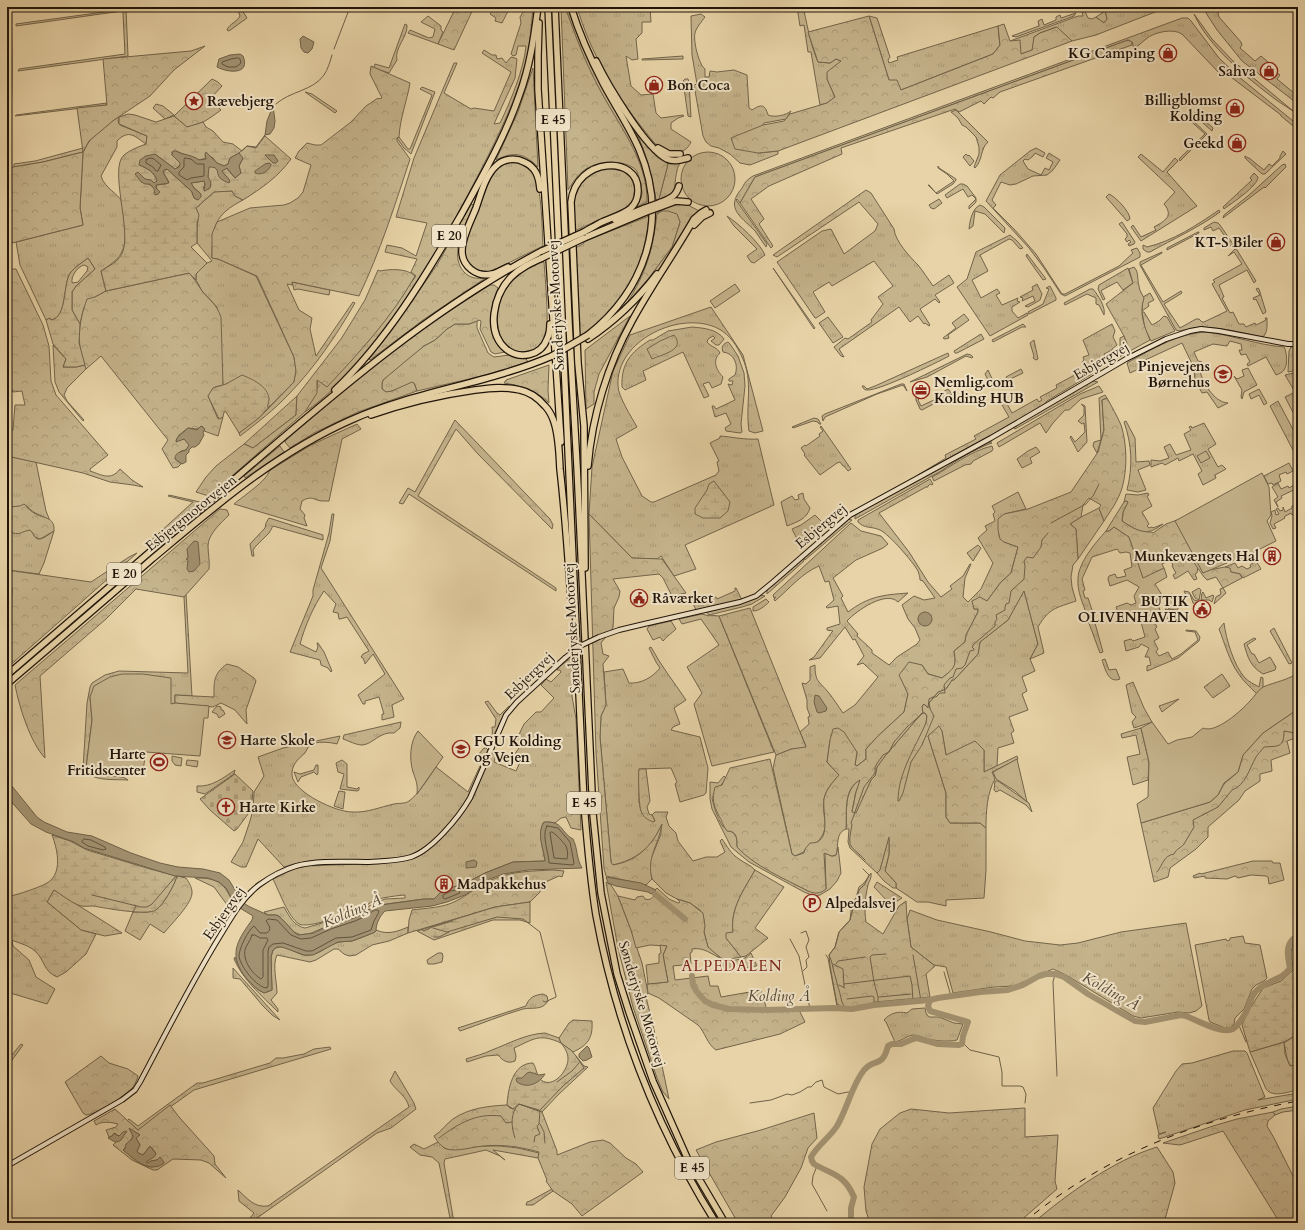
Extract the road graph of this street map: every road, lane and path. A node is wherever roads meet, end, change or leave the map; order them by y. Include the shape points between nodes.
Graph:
1 (539, 7) edge
2 (548, 7) edge
3 (555, 7) edge
4 (572, 7) edge
5 (640, 131) junction
6 (680, 154) dead end
7 (688, 158) dead end
8 (679, 186) dead end
9 (688, 202) dead end
10 (659, 205) junction
11 (645, 210) junction
12 (591, 228) junction
13 (584, 235) junction
14 (675, 252) junction
15 (534, 255) junction
16 (548, 260) junction
17 (659, 278) junction
18 (550, 294) junction
19 (588, 337) junction
20 (1298, 344) edge
21 (293, 428) junction
22 (324, 433) junction
23 (585, 496) junction
24 (564, 500) junction
25 (583, 602) junction
26 (578, 668) junction
27 (7, 675) edge
28 (7, 684) edge
29 (7, 1166) edge
30 (716, 1223) edge
31 (725, 1223) edge

1 - 16 highway via 538,89
1 - 21 highway, E 20 via 532,51 517,102 481,179 442,247 380,341 338,387
2 - 26 highway, Sønderjyske Motorvej / E 45
3 - 25 highway, Sønderjyske Motorvej / E 45
4 - 5 highway via 609,86
4 - 19 highway via 594,66 638,148 649,180 653,207 647,250 638,275 620,304
5 - 6 highway via 664,152
5 - 7 highway via 666,158 675,161
8 - 10 highway via 672,198
9 - 10 highway via 676,201
10 - 11 highway, bridge
11 - 12 highway
11 - 13 highway
12 - 13 highway
12 - 23 highway via 628,210 635,202 638,187 634,176 628,170 602,166 591,170 578,181 571,199 578,358 584,426
13 - 15 highway, bridge
13 - 18 highway, bridge via 528,265 505,284 495,310 496,330 500,342 506,349 515,354 526,355 543,346 549,333
14 - 17 highway
14 - 17 highway via 694,219 708,212 695,224
14 - 19 highway via 634,301 604,329
15 - 16 highway via 496,273 484,275 469,268 463,257 467,232 487,180 494,168 505,161 523,161 537,173
15 - 21 highway, E 20 via 423,326
16 - 18 highway
17 - 23 highway via 627,331 602,392 590,445
18 - 24 highway
19 - 22 highway, E 20, bridge via 569,350 543,360 387,405
20 - 29 main road, Esbjergvej, bridge via 1206,329 1190,330 1166,339 850,515 756,596 740,602 634,626 580,646 512,707 464,808 424,850 412,857 386,861 313,863 296,866 270,877 237,909 201,967 135,1090
21 - 27 highway, Esbjergmotorvejen / E 20
22 - 24 highway via 417,401 486,389 520,390 540,400 553,419
22 - 28 highway, Esbjergmotorvejen / E 20 via 275,462 236,490
23 - 25 highway
24 - 26 highway
25 - 31 highway, Sønderjyske Motorvej / E 45 via 596,852 602,900 617,974 640,1046 665,1110 689,1162
26 - 30 highway, Sønderjyske Motorvej / E 45 via 587,844 596,915 605,957 617,1004 642,1076 672,1145

